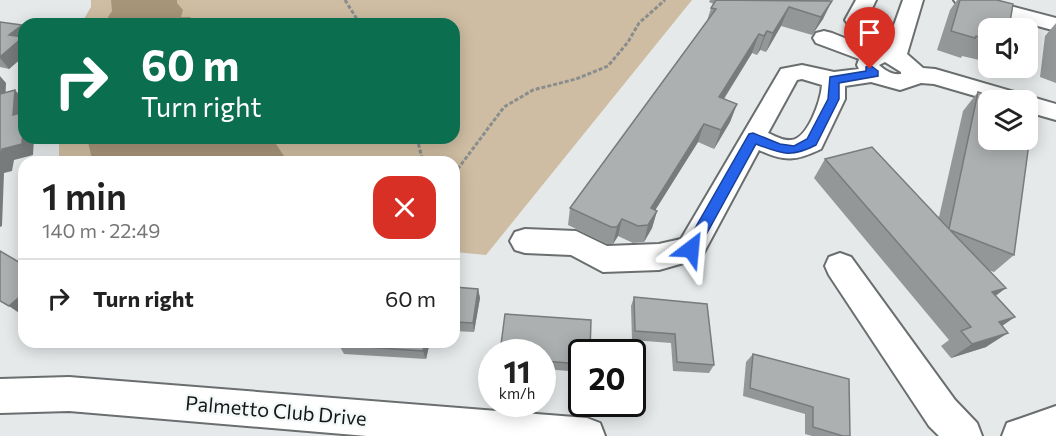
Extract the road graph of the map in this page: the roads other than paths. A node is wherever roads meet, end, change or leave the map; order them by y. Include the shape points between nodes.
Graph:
1 (866, 0) edge
2 (913, 0) edge
3 (964, 0) edge
4 (1056, 25) edge
5 (824, 38) dead end
6 (885, 56) junction
7 (834, 80) junction
8 (980, 90) edge
9 (1038, 107) edge
10 (1056, 112) edge
11 (753, 138) junction
12 (525, 241) dead end
13 (840, 266) dead end
14 (0, 396) edge
15 (1056, 424) edge
16 (587, 436) edge
17 (964, 436) edge
18 (1020, 436) edge

1 - 6 street via 857,23
2 - 6 street
3 - 4 street
5 - 6 street
6 - 7 street
6 - 8 street via 887,80 901,82 914,75 935,77
7 - 11 street via 802,72 789,74
7 - 11 street via 833,99 812,142 795,150
9 - 10 street
11 - 12 street via 691,249 659,257 603,260 576,243
13 - 17 street via 942,413
14 - 16 street, Palmetto Club Drive via 69,394
15 - 18 street

